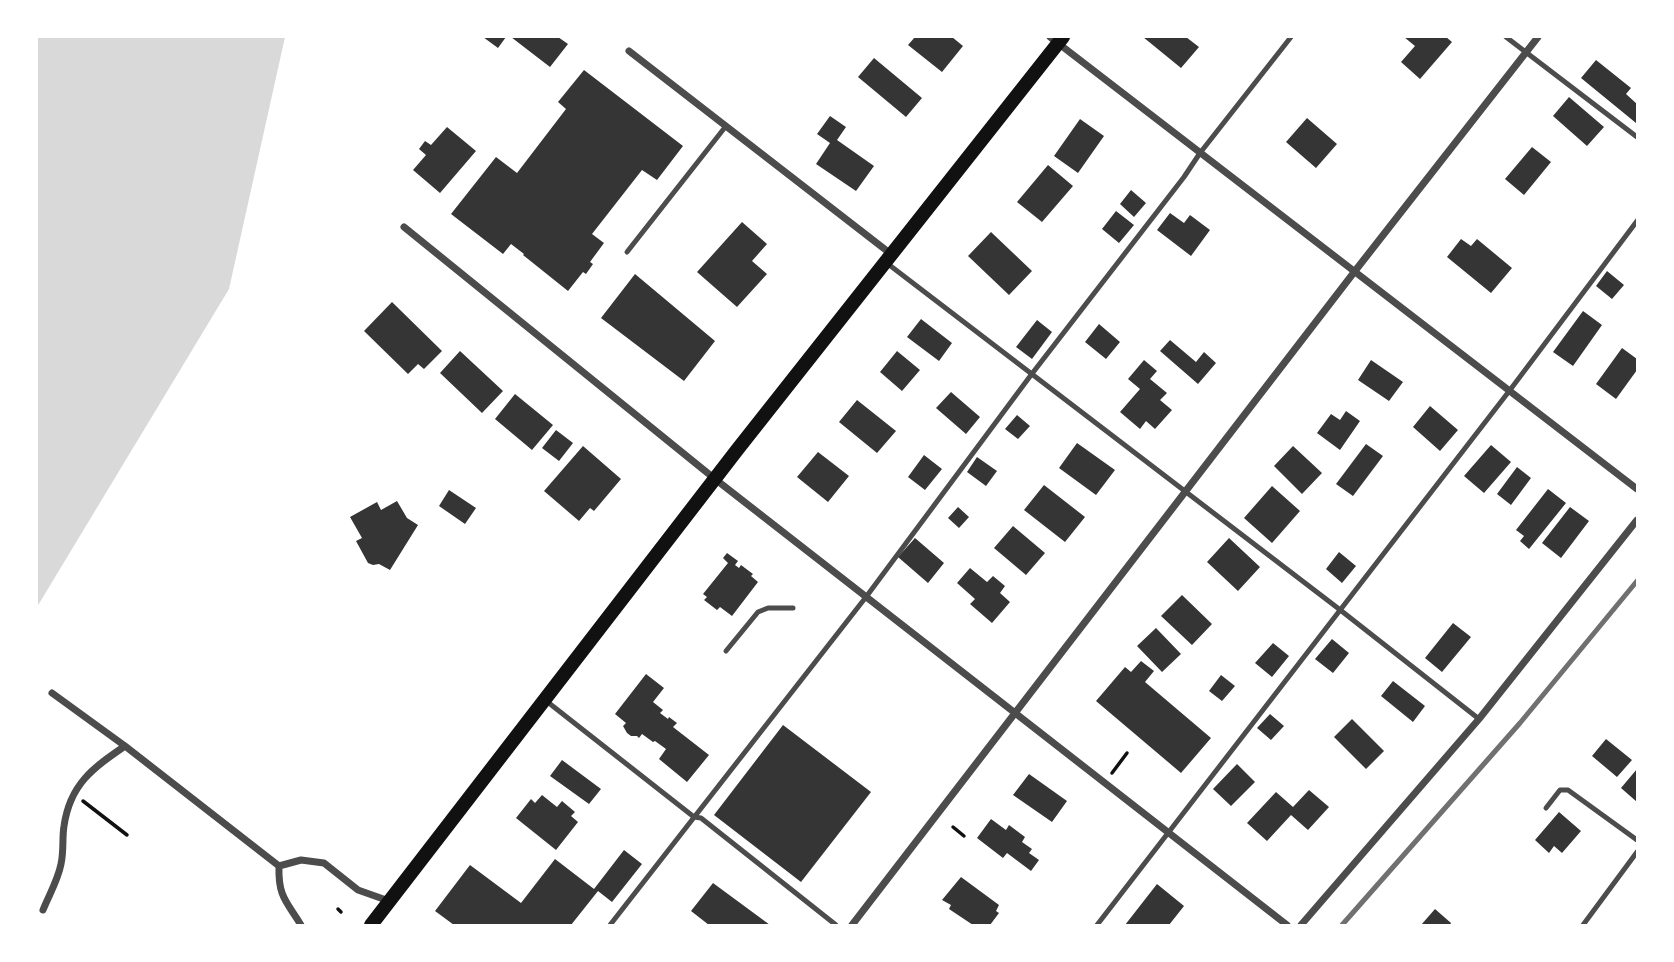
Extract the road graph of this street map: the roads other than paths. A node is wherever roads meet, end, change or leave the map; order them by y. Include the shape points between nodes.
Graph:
1 (1291, 37) edge
2 (1506, 37) edge
3 (1538, 37) edge
4 (1057, 39) edge
5 (629, 51) dead end
6 (1526, 52) junction
7 (726, 126) junction
8 (1637, 137) edge
9 (1200, 153) junction
10 (1637, 221) edge
11 (404, 228) dead end
12 (627, 251) dead end
13 (888, 258) junction
14 (1355, 271) junction
15 (1031, 374) junction
16 (1510, 390) junction
17 (715, 479) junction
18 (1637, 489) edge
19 (1185, 492) junction
20 (1637, 520) edge
21 (866, 597) junction
22 (793, 608) dead end
23 (1339, 609) junction
24 (726, 651) dead end
25 (52, 693) dead end
26 (545, 700) junction
27 (1015, 713) junction
28 (1479, 719) junction
29 (125, 746) junction
30 (1546, 808) dead end
31 (694, 817) junction
32 (1168, 833) junction
33 (1637, 840) edge
34 (1637, 852) edge
35 (279, 866) junction
36 (390, 901) junction
37 (43, 910) dead end
38 (301, 925) edge
39 (371, 925) edge
40 (610, 925) edge
41 (836, 925) edge
42 (852, 925) edge
43 (1097, 925) edge
44 (1287, 925) edge
45 (1301, 925) edge
46 (1583, 925) edge

1 - 9 lane
2 - 6 lane
3 - 6 street
4 - 9 street
4 - 13 main road
5 - 7 street
6 - 8 lane
6 - 14 street
7 - 12 lane
7 - 13 street
9 - 14 street
9 - 15 lane
10 - 16 lane
11 - 17 street
13 - 15 lane
13 - 17 main road
14 - 16 street
14 - 19 street
15 - 19 lane
15 - 21 lane
16 - 18 street
16 - 23 lane
17 - 21 street
17 - 26 main road
19 - 23 lane
19 - 27 street
20 - 28 street
21 - 27 street
21 - 31 lane
22 - 24 lane via 758,612
23 - 28 lane
23 - 32 lane
25 - 29 street
26 - 31 lane
26 - 36 main road
27 - 32 street
27 - 42 street
28 - 45 street
29 - 35 street
29 - 37 street via 99,764 78,787 67,812 60,869
30 - 33 lane via 1560,790 1568,790
31 - 40 lane
31 - 41 lane
32 - 43 lane
32 - 44 street
34 - 46 lane
35 - 36 street via 301,860 324,863 358,890
35 - 38 street via 282,895
36 - 39 main road

